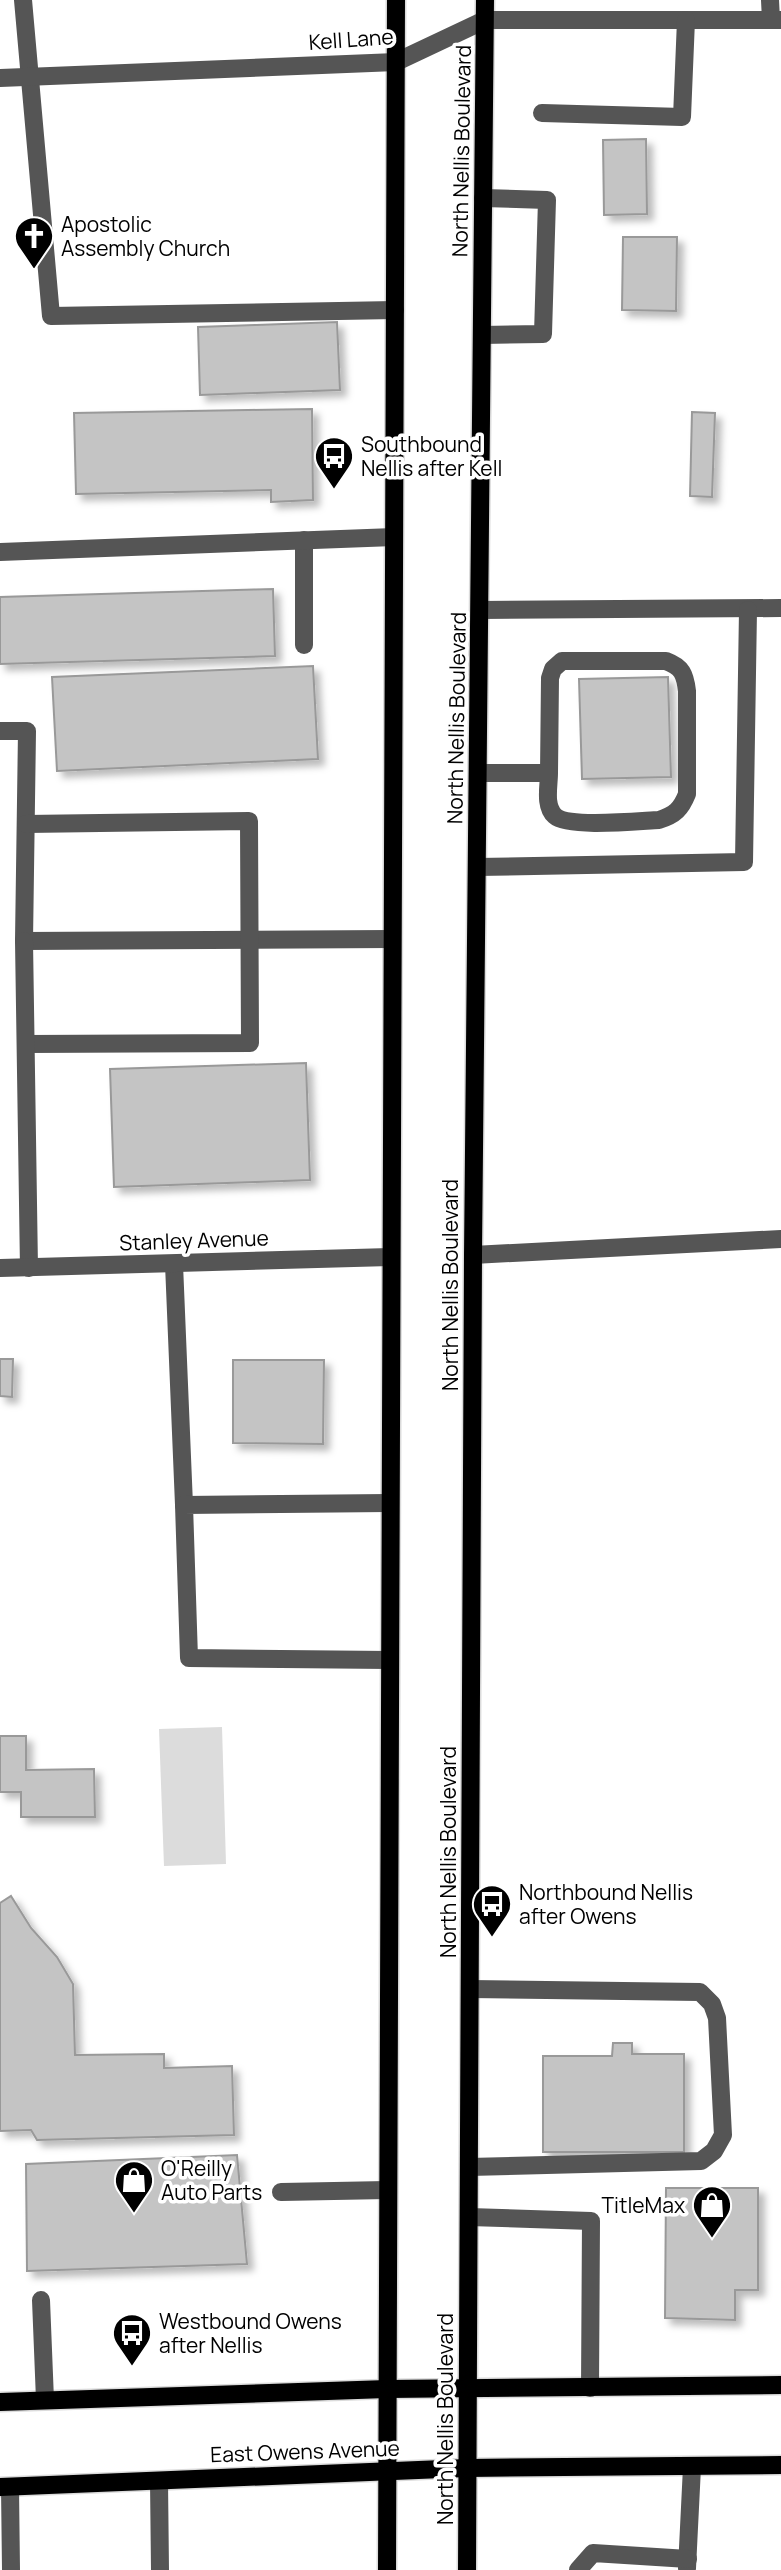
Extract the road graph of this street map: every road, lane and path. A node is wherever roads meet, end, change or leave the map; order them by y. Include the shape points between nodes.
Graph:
1 (23, 0) edge
2 (396, 0) edge
3 (485, 0) edge
4 (770, 0) edge
5 (485, 20) junction
6 (686, 20) junction
7 (776, 20) edge
8 (396, 62) junction
9 (29, 76) junction
10 (0, 78) edge
11 (542, 113) dead end
12 (483, 198) junction
13 (395, 310) junction
14 (482, 335) junction
15 (394, 537) junction
16 (304, 540) junction
17 (0, 552) edge
18 (781, 608) edge
19 (480, 610) junction
20 (748, 610) junction
21 (304, 645) dead end
22 (0, 731) edge
23 (478, 773) junction
24 (549, 773) junction
25 (26, 824) junction
26 (477, 867) junction
27 (392, 939) junction
28 (250, 940) junction
29 (24, 942) junction
30 (26, 1044) junction
31 (781, 1239) edge
32 (473, 1255) junction
33 (390, 1257) junction
34 (174, 1264) junction
35 (0, 1268) edge
36 (29, 1268) junction
37 (389, 1503) junction
38 (184, 1505) junction
39 (389, 1660) junction
40 (470, 1989) junction
41 (469, 2167) junction
42 (387, 2190) junction
43 (281, 2192) dead end
44 (469, 2217) junction
45 (41, 2300) dead end
46 (781, 2385) edge
47 (468, 2388) junction
48 (590, 2388) junction
49 (387, 2389) junction
50 (45, 2400) junction
51 (0, 2402) edge
52 (781, 2465) edge
53 (692, 2467) junction
54 (467, 2468) junction
55 (387, 2470) junction
56 (159, 2481) junction
57 (5, 2487) edge
58 (687, 2564) edge
59 (11, 2570) edge
60 (160, 2570) edge
61 (387, 2570) edge
62 (467, 2570) edge
63 (578, 2570) edge

1 - 9 street
2 - 8 main road
3 - 5 main road, North Nellis Boulevard
4 - 7 street
5 - 6 street, Kell Lane
5 - 8 street, Kell Lane
5 - 12 main road, North Nellis Boulevard
6 - 7 street, Kell Lane
6 - 11 street via 682,117
8 - 9 street, Kell Lane
8 - 13 main road
9 - 10 street, Kell Lane
9 - 13 street via 51,316
12 - 14 main road, North Nellis Boulevard
12 - 14 street via 547,200 543,334
13 - 15 main road
14 - 19 main road, North Nellis Boulevard
15 - 16 street
15 - 27 main road
16 - 17 street
16 - 21 street
18 - 20 street
19 - 20 street
19 - 23 main road, North Nellis Boulevard
20 - 26 street via 744,862
22 - 25 street via 27,731
23 - 24 street
23 - 26 main road, North Nellis Boulevard
24 - 24 street via 551,678 562,661 666,660 678,665 687,691 687,794 681,809 659,820 569,823 555,816 548,805
25 - 28 street via 249,821
25 - 29 street
26 - 32 main road, North Nellis Boulevard
27 - 28 street
27 - 33 main road
28 - 29 street
28 - 30 street via 250,1043
29 - 30 street
30 - 36 street
31 - 32 street
32 - 40 main road, North Nellis Boulevard
33 - 34 street, Stanley Avenue
33 - 37 main road
34 - 36 street, Stanley Avenue
34 - 38 street
35 - 36 street, Stanley Avenue
37 - 38 street
37 - 39 main road
38 - 39 street via 189,1658
39 - 42 main road
40 - 41 main road, North Nellis Boulevard
40 - 41 street via 699,1992 712,2004 717,2018 723,2135 701,2161
41 - 44 main road, North Nellis Boulevard
42 - 43 street
42 - 49 main road
44 - 47 main road, North Nellis Boulevard
44 - 48 street via 591,2221
45 - 50 street
46 - 48 main road
47 - 48 main road
47 - 49 main road
47 - 54 main road, North Nellis Boulevard
49 - 50 main road
49 - 55 main road
50 - 51 main road
52 - 53 main road, East Owens Avenue
53 - 54 main road, East Owens Avenue
53 - 58 street
54 - 55 main road, East Owens Avenue
54 - 62 main road, North Nellis Boulevard
55 - 56 main road, East Owens Avenue
55 - 61 main road
56 - 57 main road, East Owens Avenue
56 - 60 street
57 - 59 street
58 - 63 street via 593,2553

